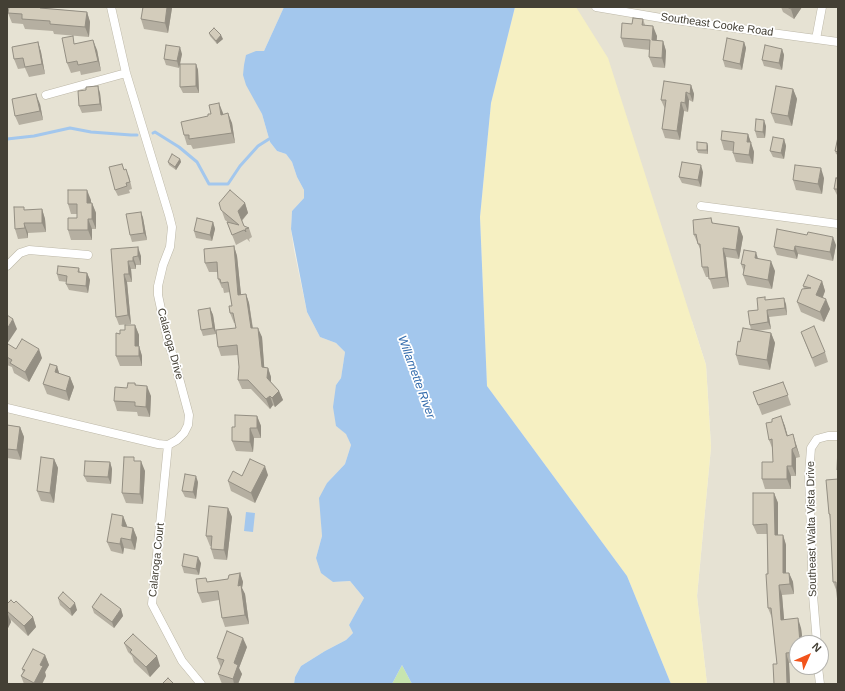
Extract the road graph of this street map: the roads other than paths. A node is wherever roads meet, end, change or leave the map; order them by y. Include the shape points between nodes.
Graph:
1 (111, 7) edge
2 (596, 7) edge
3 (822, 7) edge
4 (816, 39) junction
5 (838, 42) edge
6 (126, 73) junction
7 (46, 95) dead end
8 (701, 206) dead end
9 (838, 224) edge
10 (88, 254) dead end
11 (7, 266) edge
12 (7, 408) edge
13 (838, 436) edge
14 (168, 445) junction
15 (816, 635) edge
16 (202, 684) edge

1 - 6 street, Calaroga Drive
2 - 4 street, Southeast Cooke Road
3 - 4 street
4 - 5 street, Southeast Cooke Road
6 - 7 street
6 - 14 street, Calaroga Drive via 172,227 170,247 163,264 158,295 163,323 189,415 184,433
8 - 9 street
10 - 11 street via 29,250 20,253
12 - 14 street
13 - 15 street, Southeast Walta Vista Drive via 817,439 811,448 813,595
14 - 16 street, Calaroga Court via 152,604 182,661

